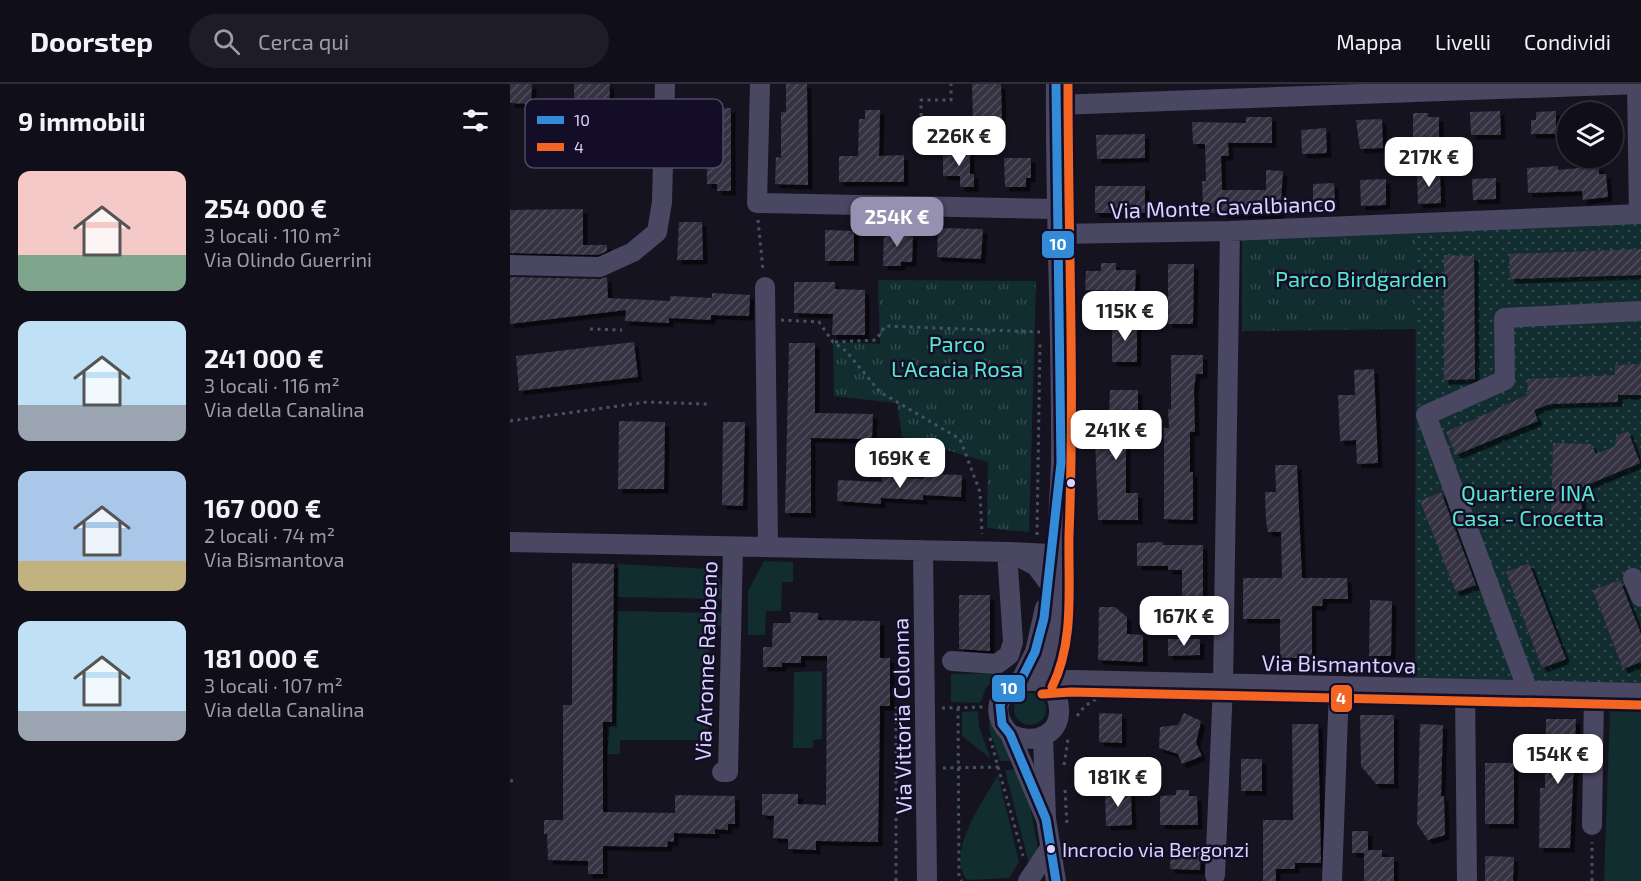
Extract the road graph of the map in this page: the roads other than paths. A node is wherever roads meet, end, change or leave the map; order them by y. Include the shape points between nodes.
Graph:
1 (665, 84) edge
2 (760, 84) edge
3 (1056, 84) edge
4 (1638, 84) edge
5 (665, 99) edge
6 (1056, 105) junction
7 (663, 168) edge
8 (1057, 208) junction
9 (1640, 214) edge
10 (1230, 231) junction
11 (1058, 234) junction
12 (510, 265) edge
13 (765, 287) road end
14 (1641, 310) edge
15 (510, 542) edge
16 (733, 547) junction
17 (768, 547) junction
18 (923, 550) junction
19 (1009, 552) junction
20 (1053, 557) junction
21 (1633, 578) dead end
22 (1048, 582) junction
23 (1641, 597) edge
24 (952, 661) dead end
25 (1084, 681) junction
26 (1020, 682) junction
27 (1041, 682) junction
28 (1223, 685) junction
29 (1339, 688) junction
30 (1465, 689) junction
31 (1528, 691) junction
32 (1594, 692) junction
33 (1641, 693) edge
34 (1057, 698) junction
35 (1010, 734) junction
36 (1043, 736) junction
37 (722, 772) dead end
38 (1046, 819) junction
39 (1592, 825) road end
40 (1050, 848) junction
41 (1027, 873) edge
42 (1215, 874) dead end
43 (927, 881) edge
44 (1056, 881) edge
45 (1332, 881) edge
46 (1467, 881) edge

1 - 5 street
2 - 8 street via 757,203
3 - 6 street
4 - 6 street
4 - 9 street
6 - 8 street
7 - 12 street via 657,232 633,252 600,267
8 - 11 street
9 - 10 street, Via Monte Cavalbianco
10 - 11 street, Via Monte Cavalbianco
10 - 28 street
11 - 20 street via 1060,463
13 - 17 street
14 - 31 street via 1504,318 1505,380 1426,415
15 - 16 street
16 - 17 street
16 - 37 street, Via Aronne Rabbeno via 728,772
17 - 18 street
18 - 19 street
18 - 43 street, Via Vittoria Colonna
19 - 20 street
19 - 22 street via 1036,566
19 - 24 street via 1013,642 1010,655 997,664
20 - 22 street
20 - 27 street via 1058,579 1053,655
21 - 23 street
22 - 26 street via 1035,652
25 - 27 street, Via Bismantova
25 - 28 street, Via Bismantova
25 - 34 street
26 - 27 street
26 - 35 street via 1009,688 1000,705 1002,724
27 - 34 street
28 - 29 street, Via Bismantova
28 - 42 street
29 - 30 street, Via Bismantova
29 - 45 street
30 - 31 street, Via Bismantova
30 - 46 street
31 - 32 street, Via Bismantova
32 - 33 street, Via Bismantova
32 - 39 street
34 - 36 street via 1059,718
35 - 36 street via 1029,740
35 - 38 street
36 - 38 street
38 - 40 street
40 - 41 street
40 - 44 street

